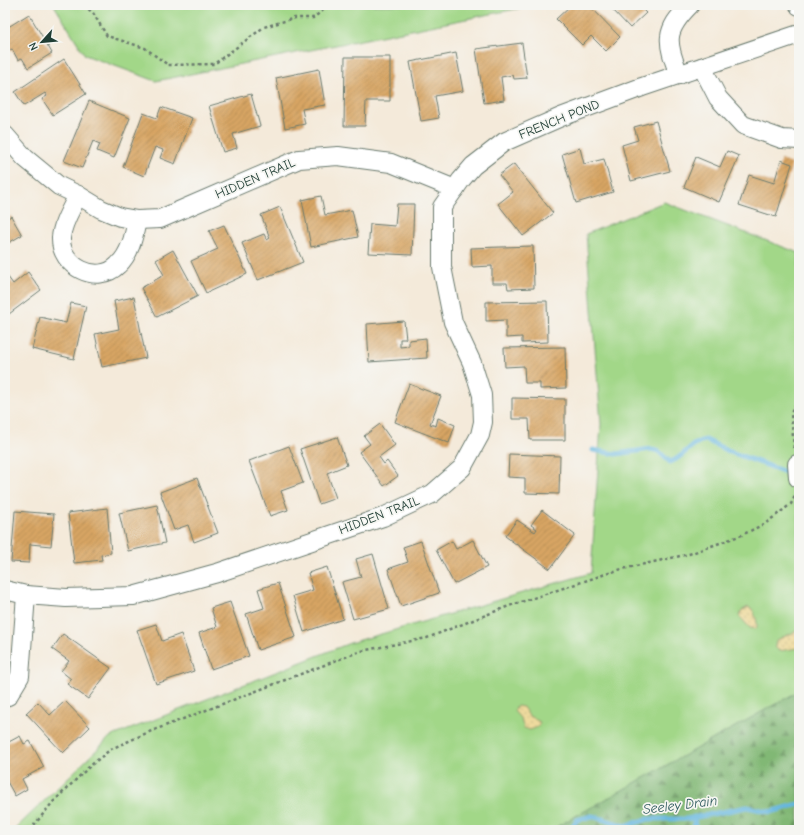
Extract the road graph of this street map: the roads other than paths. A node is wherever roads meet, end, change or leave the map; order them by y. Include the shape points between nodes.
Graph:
1 (690, 5) edge
2 (799, 34) edge
3 (702, 68) junction
4 (679, 75) junction
5 (5, 135) edge
6 (799, 140) edge
7 (455, 189) junction
8 (78, 195) junction
9 (137, 220) junction
10 (5, 590) edge
11 (26, 595) junction
12 (5, 697) edge

1 - 4 street via 673,24 670,34 670,50
2 - 3 street, FRENCH POND
3 - 4 street, FRENCH POND
3 - 6 street via 718,98 743,125 782,139
4 - 7 street, FRENCH POND via 561,117 504,142 472,166
5 - 8 street, HIDDEN TRAIL via 25,158 59,186
7 - 9 street, HIDDEN TRAIL via 391,164 338,156 299,159 160,219
7 - 11 street, HIDDEN TRAIL via 442,207 442,267 453,322 472,363 482,395 483,422 480,435 462,468 432,494 383,517 217,573 133,596 66,598
8 - 9 street, HIDDEN TRAIL via 101,209 120,217
8 - 9 street via 62,228 61,239 68,260 88,273 99,275 110,272 119,265 133,241
10 - 11 street, HIDDEN TRAIL
11 - 12 street via 20,676

